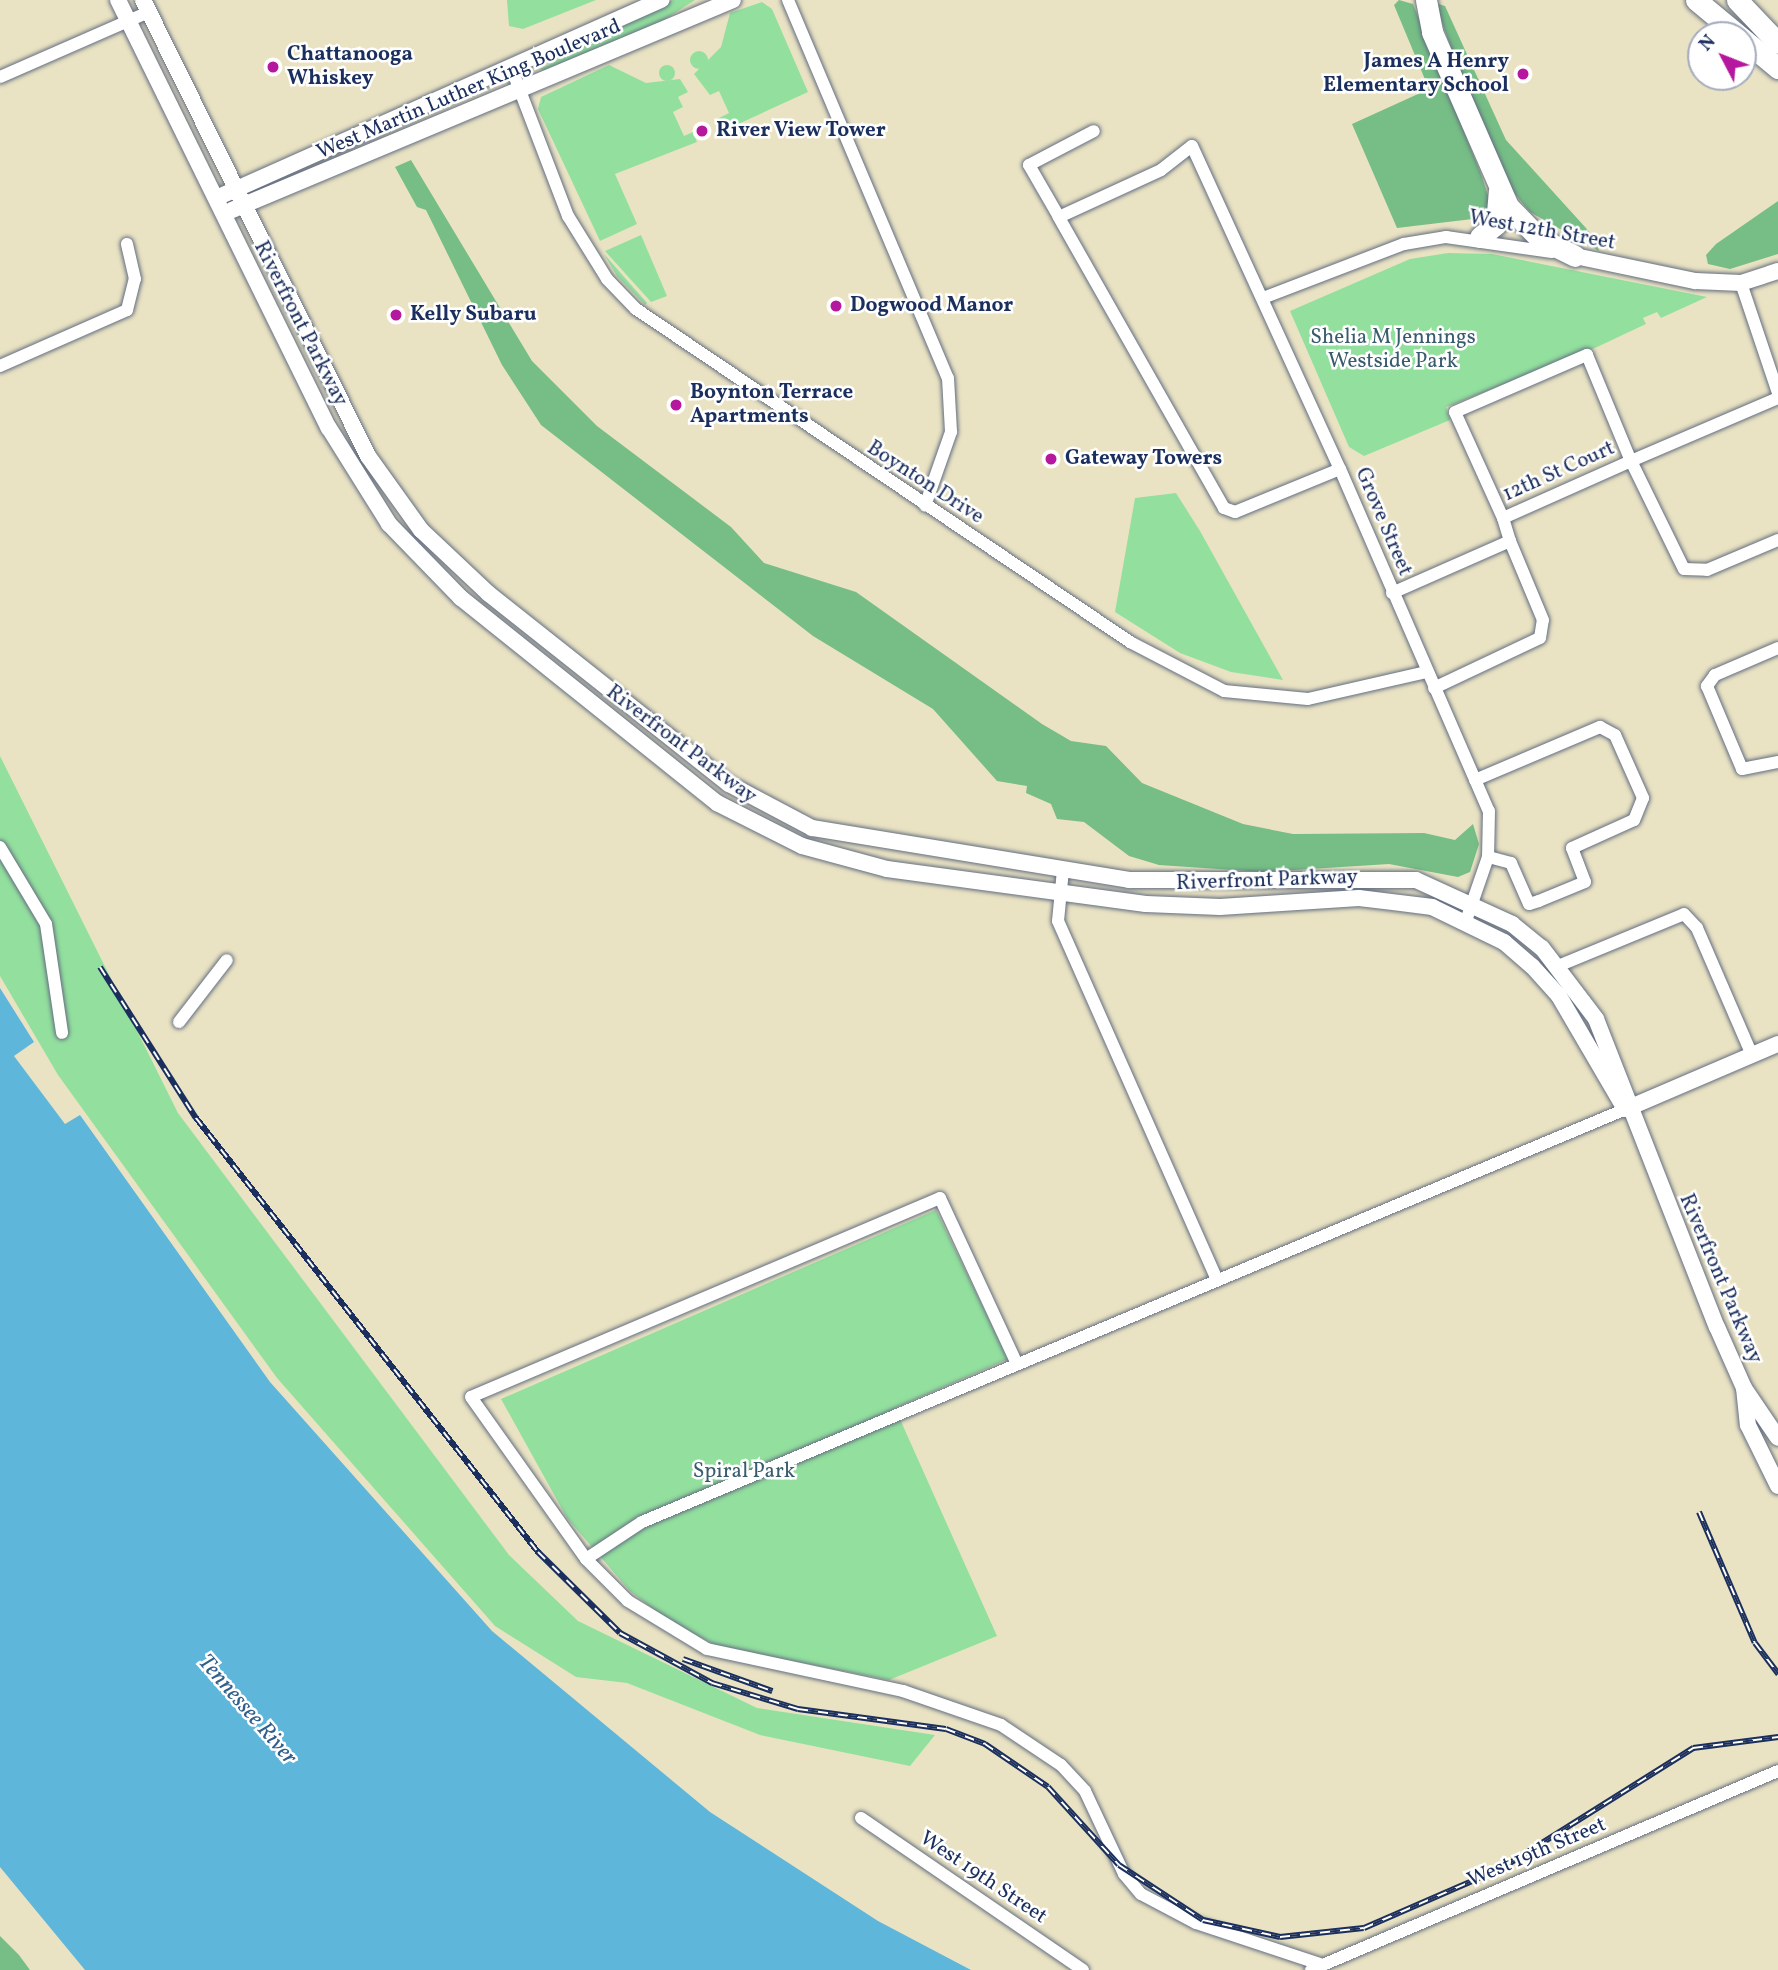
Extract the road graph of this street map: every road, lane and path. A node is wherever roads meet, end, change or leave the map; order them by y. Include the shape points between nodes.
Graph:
1 (118, 0) edge
2 (662, 0) edge
3 (733, 0) edge
4 (788, 0) edge
5 (1426, 0) edge
6 (1696, 0) edge
7 (1727, 0) edge
8 (1737, 0) edge
9 (146, 6) edge
10 (1755, 18) junction
11 (128, 20) junction
12 (1778, 43) edge
13 (511, 67) junction
14 (1778, 68) edge
15 (0, 76) edge
16 (517, 92) junction
17 (1094, 131) dead end
18 (1498, 185) junction
19 (232, 190) junction
20 (216, 206) junction
21 (242, 209) junction
22 (1059, 217) junction
23 (1480, 237) junction
24 (127, 244) dead end
25 (1575, 256) junction
26 (1778, 271) edge
27 (1741, 283) junction
28 (1263, 298) junction
29 (0, 366) edge
30 (1778, 396) edge
31 (1631, 461) junction
32 (1340, 469) junction
33 (390, 490) junction
34 (373, 500) junction
35 (925, 506) junction
36 (1503, 518) junction
37 (1778, 540) edge
38 (1510, 541) junction
39 (1392, 593) junction
40 (1778, 648) edge
41 (1427, 672) junction
42 (1434, 688) junction
43 (1778, 762) edge
44 (1475, 780) junction
45 (0, 847) edge
46 (1488, 857) junction
47 (1063, 870) junction
48 (1060, 892) junction
49 (1472, 902) junction
50 (1466, 921) junction
51 (228, 960) dead end
52 (1558, 966) junction
53 (179, 1022) dead end
54 (62, 1033) dead end
55 (1778, 1044) edge
56 (1752, 1055) junction
57 (1626, 1110) junction
58 (1217, 1280) junction
59 (1017, 1364) junction
60 (1744, 1388) junction
61 (1778, 1438) edge
62 (1778, 1486) edge
63 (586, 1559) junction
64 (1778, 1771) edge
65 (861, 1818) dead end
66 (1317, 1967) edge
67 (1083, 1970) edge

1 - 11 main road, Riverfront Parkway
2 - 13 main road, West Martin Luther King Boulevard
3 - 16 main road, West Martin Luther King Boulevard
4 - 35 street via 948,378 951,432
5 - 18 highway via 1432,32
6 - 14 highway
7 - 10 highway
8 - 10 highway
9 - 11 street
9 - 19 main road, Riverfront Parkway
10 - 12 highway
11 - 15 street
11 - 20 main road, Riverfront Parkway
13 - 16 street, Boynton Drive
13 - 19 main road, West Martin Luther King Boulevard
16 - 21 main road, West Martin Luther King Boulevard
16 - 35 street, Boynton Drive via 584,247 636,309
17 - 22 street via 1029,165
18 - 23 highway via 1496,224
18 - 25 highway via 1524,226
19 - 20 main road, West Martin Luther King Boulevard
19 - 21 main road, Riverfront Parkway
20 - 21 main road, West Martin Luther King Boulevard
20 - 34 main road, Riverfront Parkway
21 - 33 main road, Riverfront Parkway
22 - 28 street, Grove Street via 1161,170 1192,146
22 - 32 street via 1224,508 1235,512
23 - 25 street, West 12th Street
23 - 28 street, West 12th Street via 1404,244
24 - 29 street via 135,279 127,310
25 - 27 main road, West 12th Street
26 - 27 main road, West 12th Street
27 - 30 street
28 - 32 street, Grove Street
30 - 31 street
31 - 36 street, 12th St Court
31 - 36 street, 12th St Court via 1587,355 1455,412
31 - 37 street via 1684,569 1707,570
32 - 39 street, Grove Street
33 - 34 street
33 - 47 main road, Riverfront Parkway via 489,594 682,750 768,808 860,841
34 - 48 main road, Riverfront Parkway via 422,563 461,598 675,772 757,826 887,869
35 - 41 street, Boynton Drive via 1180,673 1224,691 1308,699
36 - 38 street
38 - 39 street
38 - 42 street via 1543,620 1540,638
39 - 41 street, Grove Street
40 - 43 street via 1715,675 1707,686 1742,769
41 - 42 street, Grove Street
42 - 44 street, Grove Street
44 - 46 street, Grove Street via 1489,811
44 - 46 street via 1600,727 1615,735 1642,810 1634,820 1572,849 1585,882 1528,904 1511,863
45 - 54 street via 46,925
46 - 49 street, Grove Street
47 - 48 street
47 - 49 main road, Riverfront Parkway via 1210,885 1364,876 1416,880
48 - 50 main road, Riverfront Parkway via 1220,907 1396,900
48 - 58 street via 1058,921
49 - 50 street, Grove Street
49 - 52 main road, Riverfront Parkway via 1512,924
50 - 57 main road, Riverfront Parkway via 1504,942 1559,996
51 - 53 street
52 - 56 street via 1684,914 1697,928
52 - 57 main road, Riverfront Parkway via 1596,1019 1615,1060
55 - 56 main road
56 - 57 main road
57 - 58 street
57 - 60 main road, Riverfront Parkway
58 - 59 street
59 - 63 street via 642,1522
59 - 63 street via 940,1198 471,1397
60 - 61 main road, Riverfront Parkway
60 - 62 main road, Riverfront Parkway via 1748,1425
63 - 66 street via 628,1601 707,1649 902,1691 1001,1726 1061,1765 1085,1791 1124,1874 1140,1894 1172,1914
64 - 66 street, West 19th Street
65 - 67 street, West 19th Street

